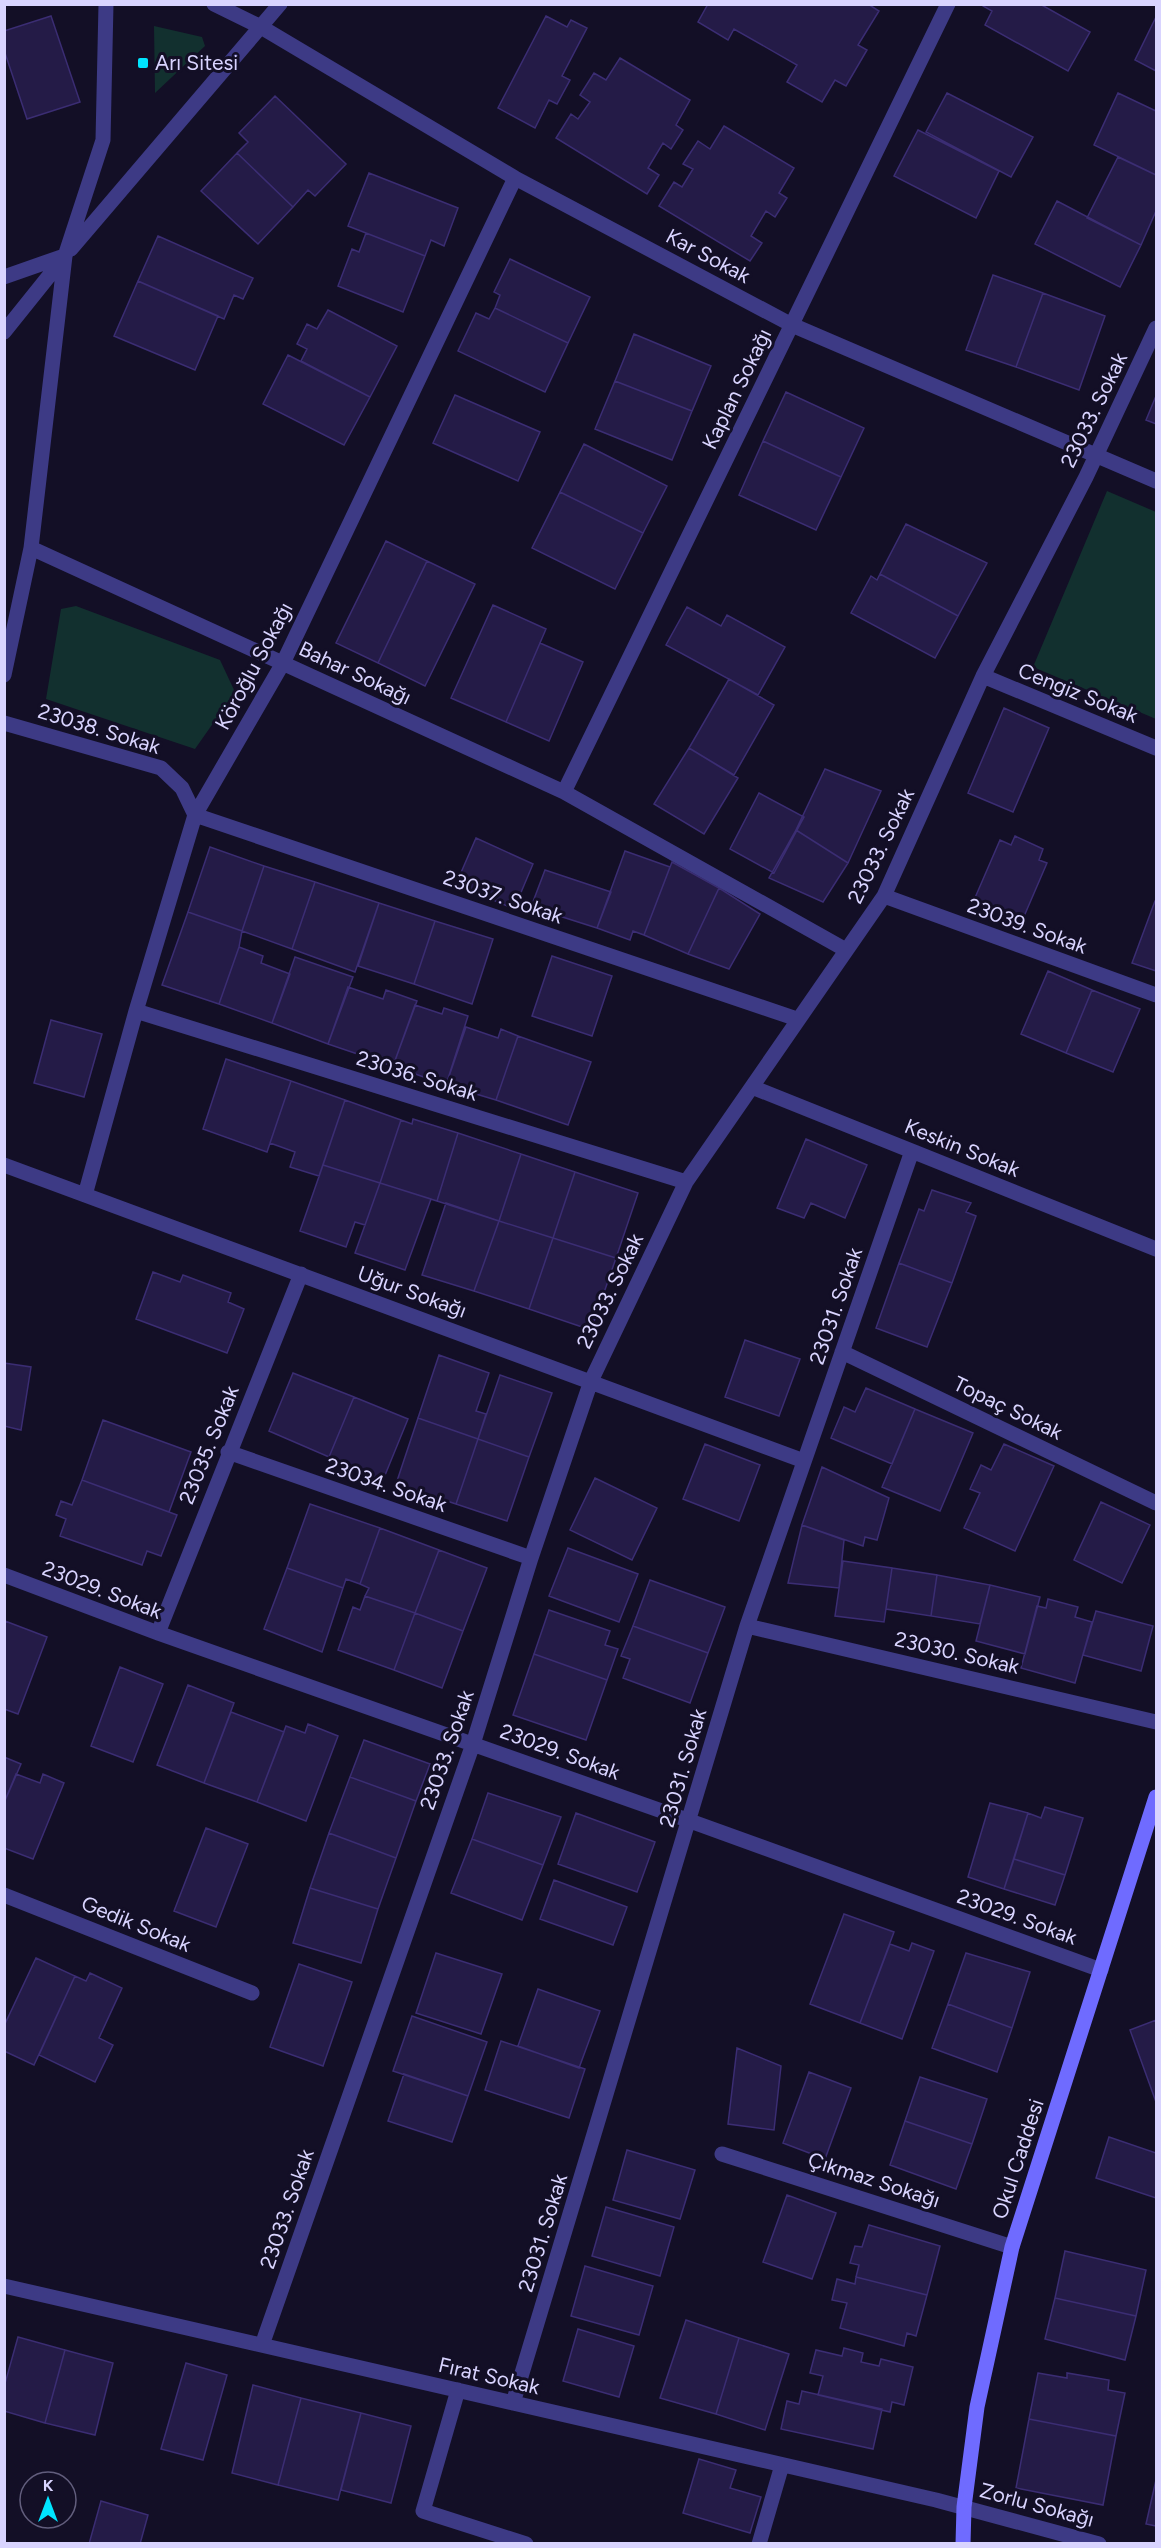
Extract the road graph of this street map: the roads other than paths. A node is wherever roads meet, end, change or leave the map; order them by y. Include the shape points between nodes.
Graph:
1 (106, 4) edge
2 (214, 4) edge
3 (280, 4) edge
4 (941, 7) edge
5 (261, 27) junction
6 (515, 178) junction
7 (65, 256) junction
8 (4, 277) edge
9 (792, 325) junction
10 (1156, 328) edge
11 (4, 332) edge
12 (1096, 456) junction
13 (1156, 480) edge
14 (31, 548) junction
15 (283, 663) junction
16 (4, 675) edge
17 (983, 676) junction
18 (4, 723) edge
19 (1156, 748) edge
20 (564, 792) junction
21 (195, 815) junction
22 (884, 896) junction
23 (846, 950) junction
24 (1156, 994) edge
25 (136, 1011) junction
26 (797, 1019) junction
27 (752, 1088) junction
28 (912, 1151) junction
29 (4, 1165) edge
30 (686, 1182) junction
31 (85, 1195) junction
32 (1156, 1249) edge
33 (301, 1274) junction
34 (842, 1352) junction
35 (591, 1381) junction
36 (228, 1452) junction
37 (804, 1461) junction
38 (1156, 1503) edge
39 (531, 1558) junction
40 (4, 1575) edge
41 (747, 1626) junction
42 (158, 1633) junction
43 (1156, 1722) edge
44 (472, 1744) junction
45 (1155, 1805) edge
46 (690, 1821) junction
47 (4, 1895) edge
48 (1101, 1970) junction
49 (252, 1993) dead end
50 (722, 2154) dead end
51 (1012, 2247) junction
52 (4, 2286) edge
53 (262, 2345) junction
54 (458, 2390) junction
55 (513, 2403) junction
56 (782, 2465) junction
57 (964, 2507) junction
58 (526, 2544) edge
59 (759, 2544) edge
60 (963, 2544) edge
61 (1099, 2544) edge

1 - 7 street via 103,141
2 - 5 street, Kar Sokak
3 - 5 street
4 - 9 street, Kaplan Sokağı
5 - 6 street, Kar Sokak
5 - 7 street
6 - 9 street, Kar Sokak
6 - 15 street, Köroğlu Sokağı
7 - 8 street
7 - 11 street
7 - 14 street
9 - 12 street, Kar Sokak
9 - 20 street, Kaplan Sokağı
10 - 12 street, 23033. Sokak
12 - 13 street, Kar Sokak
12 - 17 street, 23033. Sokak
14 - 15 street, Bahar Sokağı
14 - 16 street
15 - 20 street, Bahar Sokağı
15 - 21 street, Köroğlu Sokağı
17 - 19 street, Cengiz Sokak
17 - 22 street, 23033. Sokak
18 - 21 street, 23038. Sokak via 161,768 182,788
20 - 23 street, Bahar Sokağı
21 - 25 street, Köroğlu Sokağı
21 - 26 street, 23037. Sokak
22 - 23 street, 23033. Sokak
22 - 24 street, 23039. Sokak
23 - 26 street, 23033. Sokak
25 - 30 street, 23036. Sokak
25 - 31 street, Köroğlu Sokağı
26 - 27 street, 23033. Sokak
27 - 28 street, Keskin Sokak
27 - 30 street, 23033. Sokak
28 - 32 street, Keskin Sokak
28 - 34 street, 23031. Sokak
29 - 31 street, Uğur Sokağı
30 - 35 street, 23033. Sokak
31 - 33 street, Uğur Sokağı
33 - 35 street, Uğur Sokağı
33 - 36 street, 23035. Sokak
34 - 37 street, 23031. Sokak
34 - 38 street, Topaç Sokak
35 - 37 street, Uğur Sokağı
35 - 39 street, 23033. Sokak
36 - 39 street, 23034. Sokak
36 - 42 street, 23035. Sokak
37 - 41 street, 23031. Sokak
39 - 44 street, 23033. Sokak
40 - 42 street, 23029. Sokak
41 - 43 street, 23030. Sokak
41 - 46 street, 23031. Sokak
42 - 44 street, 23029. Sokak
44 - 46 street, 23029. Sokak
44 - 53 street, 23033. Sokak
45 - 48 main road, Okul Caddesi
46 - 48 street, 23029. Sokak
46 - 55 street, 23031. Sokak
47 - 49 street, Gedik Sokak
48 - 51 main road, Okul Caddesi
50 - 51 street, Çıkmaz Sokağı
51 - 57 main road, Okul Caddesi via 977,2407
52 - 53 street, Fırat Sokak
53 - 54 street, Fırat Sokak
54 - 55 street, Fırat Sokak
54 - 58 street via 423,2511
55 - 56 street, Fırat Sokak
56 - 57 street, Fırat Sokak
56 - 59 street
57 - 60 main road, Okul Caddesi
57 - 61 street, Zorlu Sokağı

